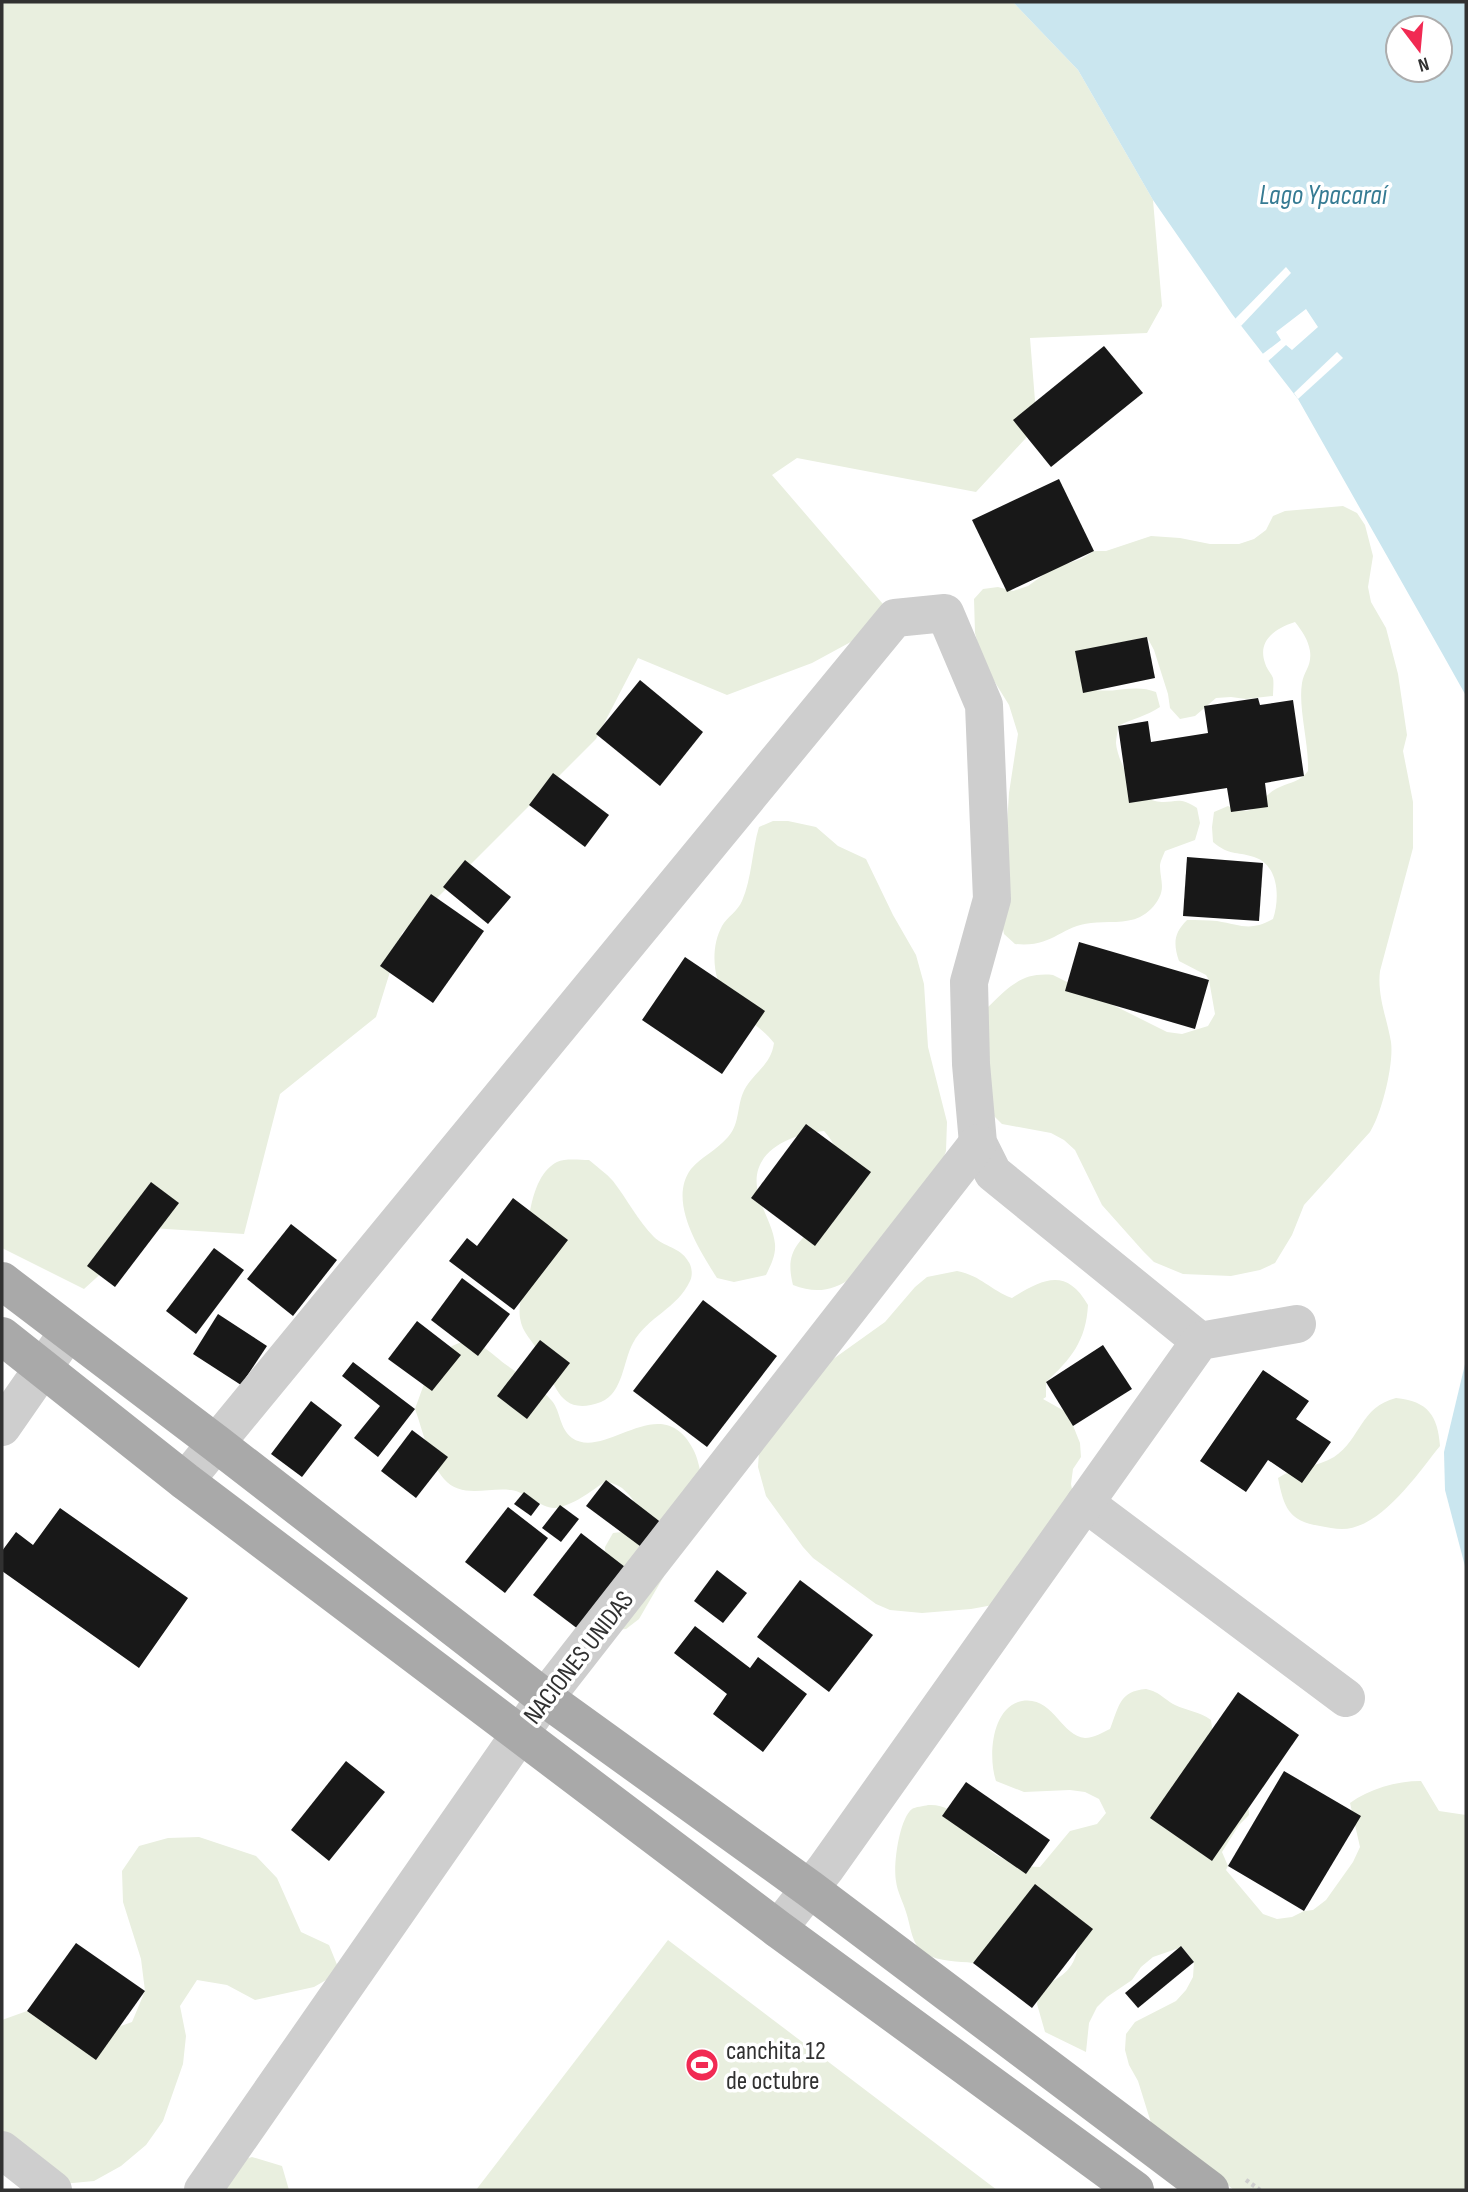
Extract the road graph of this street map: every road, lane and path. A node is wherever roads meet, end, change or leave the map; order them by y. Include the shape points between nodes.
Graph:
1 (978, 1143) junction
2 (2, 1281) edge
3 (1297, 1324) dead end
4 (68, 1332) junction
5 (2, 1336) edge
6 (1200, 1341) junction
7 (43, 1368) junction
8 (2, 1427) edge
9 (217, 1444) junction
10 (186, 1481) junction
11 (1085, 1503) junction
12 (545, 1698) junction
13 (1346, 1698) dead end
14 (520, 1733) junction
15 (810, 1889) junction
16 (778, 1929) junction
17 (2, 2150) edge
18 (53, 2190) edge
19 (203, 2190) edge
20 (1135, 2190) edge
21 (1210, 2190) edge

1 - 6 street via 993,1173
1 - 9 street via 969,982 992,899 984,705 945,613 895,618
1 - 12 street, NACIONES UNIDAS
2 - 4 main road
3 - 6 street
4 - 7 street
4 - 9 main road
5 - 7 main road
6 - 11 street
7 - 8 street
7 - 10 main road
9 - 10 street
9 - 12 main road
10 - 14 main road
11 - 13 street
11 - 15 street
12 - 14 street, NACIONES UNIDAS
12 - 15 main road
14 - 16 main road
14 - 19 street, NACIONES UNIDAS
15 - 16 street
15 - 21 main road
16 - 20 main road
17 - 18 street

